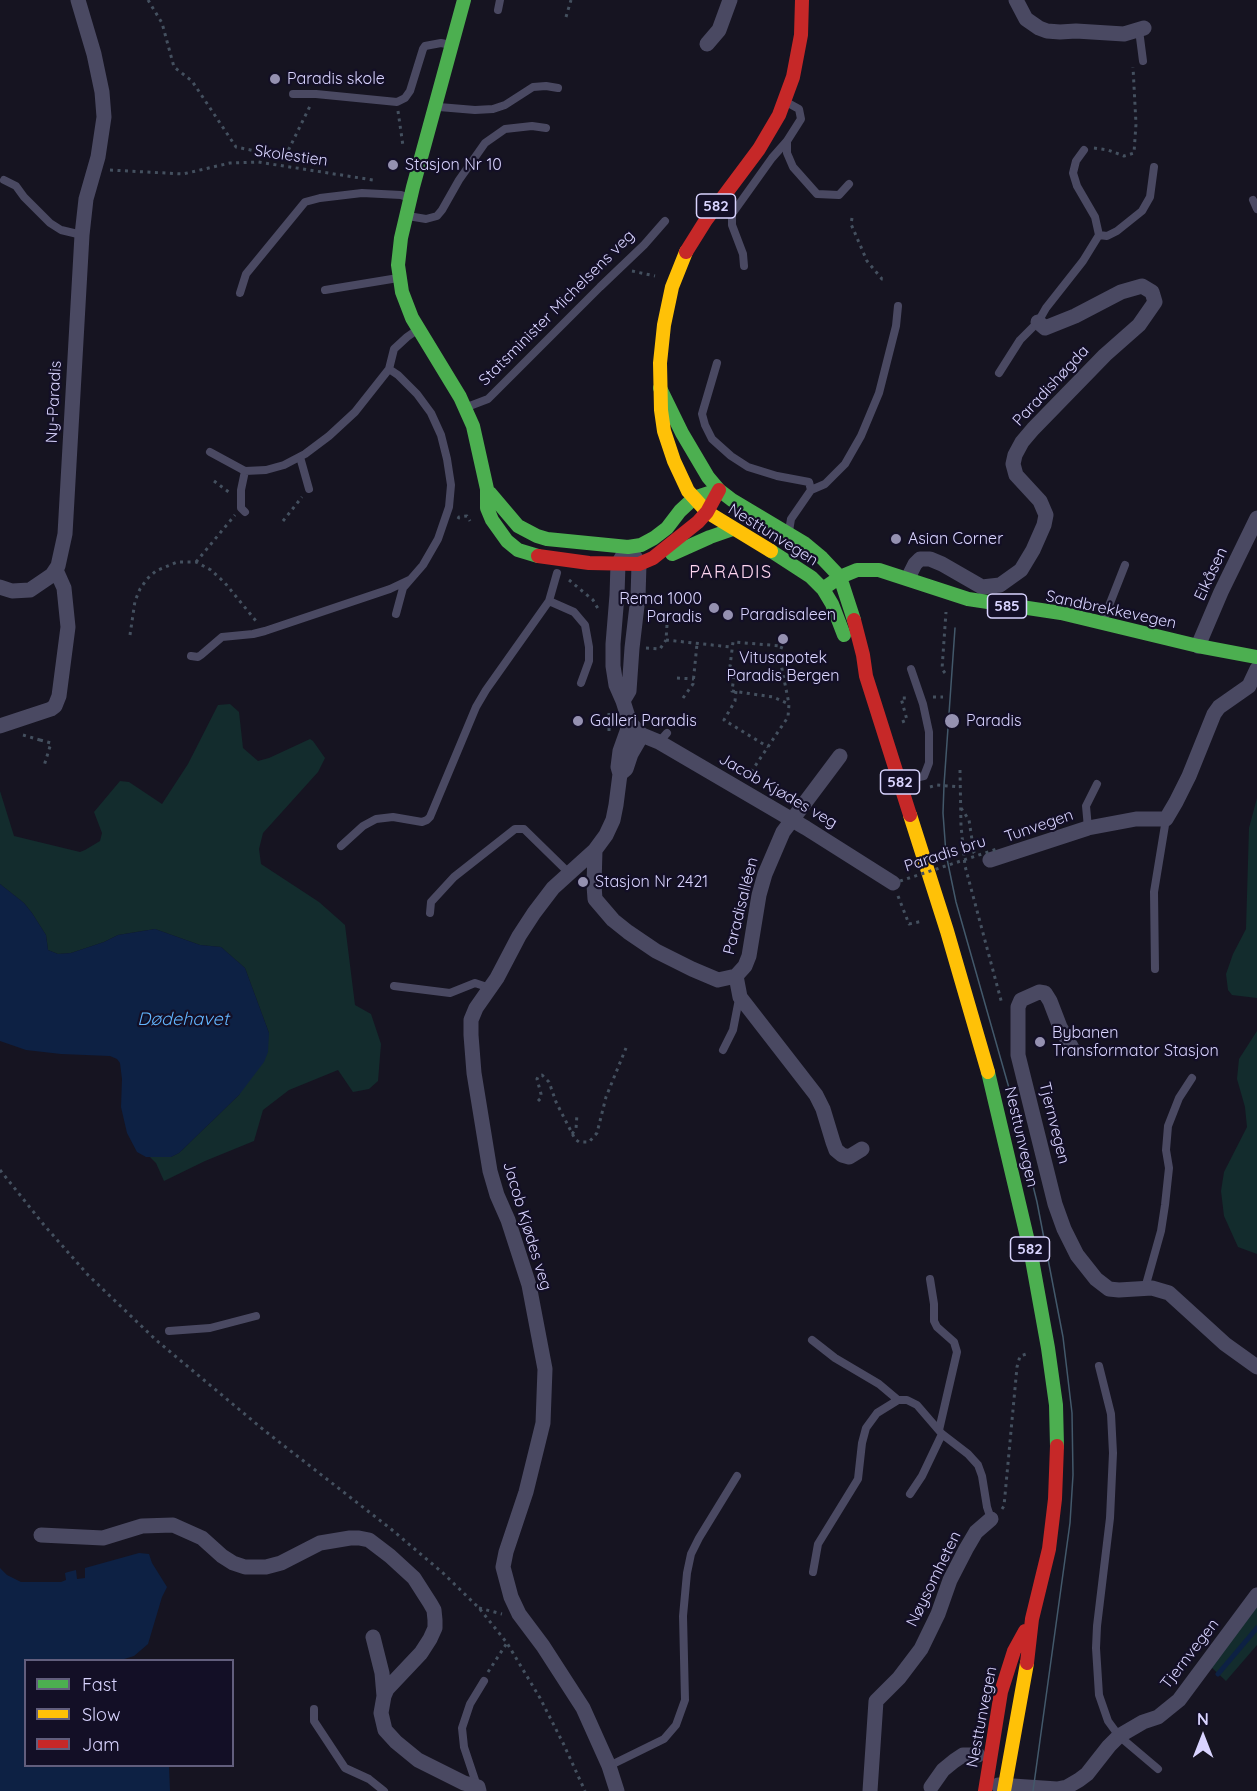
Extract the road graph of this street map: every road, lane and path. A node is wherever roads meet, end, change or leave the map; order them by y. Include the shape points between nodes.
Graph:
1 (78, 0) edge
2 (148, 0) edge
3 (464, 0) edge
4 (500, 0) edge
5 (571, 0) edge
6 (730, 0) edge
7 (802, 0) edge
8 (1016, 0) edge
9 (498, 10) dead end
10 (566, 17) dead end
11 (1142, 29) joint
12 (707, 44) dead end
13 (452, 45) junction
14 (1142, 49) junction
15 (1143, 61) dead end
16 (558, 88) dead end
17 (293, 94) dead end
18 (316, 94) junction
19 (784, 101) junction
20 (397, 102) junction
21 (434, 107) junction
22 (546, 128) dead end
23 (787, 141) junction
24 (403, 148) dead end
25 (1083, 150) joint
26 (1154, 167) dead end
27 (94, 168) junction
28 (4, 180) dead end
29 (374, 180) dead end
30 (849, 184) dead end
31 (411, 198) junction
32 (1253, 200) dead end
33 (1257, 209) edge
34 (406, 216) junction
35 (852, 218) dead end
36 (665, 221) dead end
37 (82, 235) junction
38 (1099, 235) junction
39 (744, 266) dead end
40 (399, 278) junction
41 (885, 279) dead end
42 (325, 290) dead end
43 (240, 293) dead end
44 (898, 306) dead end
45 (1038, 322) junction
46 (418, 329) junction
47 (717, 363) dead end
48 (389, 369) junction
49 (999, 373) dead end
50 (660, 388) junction
51 (465, 407) junction
52 (210, 452) dead end
53 (300, 457) junction
54 (245, 471) junction
55 (214, 481) dead end
56 (309, 489) joint
57 (488, 489) junction
58 (719, 490) junction
59 (811, 490) junction
60 (241, 494) junction
61 (691, 494) junction
62 (245, 512) dead end
63 (707, 512) junction
64 (1257, 518) edge
65 (232, 519) dead end
66 (477, 520) dead end
67 (283, 521) dead end
68 (733, 529) junction
69 (789, 533) junction
70 (438, 540) junction
71 (628, 547) junction
72 (646, 561) junction
73 (196, 562) junction
74 (618, 564) junction
75 (1125, 565) dead end
76 (56, 570) junction
77 (557, 573) dead end
78 (840, 577) junction
79 (908, 578) junction
80 (410, 579) junction
81 (0, 587) edge
82 (823, 589) junction
83 (549, 601) junction
84 (946, 612) dead end
85 (396, 614) dead end
86 (1103, 622) junction
87 (667, 625) dead end
88 (265, 632) junction
89 (130, 635) dead end
90 (666, 640) junction
91 (697, 644) junction
92 (1198, 646) junction
93 (731, 647) junction
94 (645, 648) dead end
95 (191, 656) dead end
96 (1257, 657) edge
97 (911, 669) dead end
98 (1257, 669) edge
99 (945, 673) dead end
100 (866, 676) junction
101 (677, 678) dead end
102 (694, 679) junction
103 (581, 682) dead end
104 (736, 691) junction
105 (683, 698) dead end
106 (901, 698) dead end
107 (623, 700) junction
108 (789, 704) junction
109 (901, 722) dead end
110 (630, 723) junction
111 (0, 726) edge
112 (18, 734) dead end
113 (642, 735) junction
114 (768, 747) junction
115 (840, 756) dead end
116 (44, 766) dead end
117 (960, 770) dead end
118 (620, 774) junction
119 (900, 781) junction
120 (1097, 784) dead end
121 (937, 785) dead end
122 (960, 787) junction
123 (739, 789) junction
124 (960, 807) junction
125 (1166, 819) junction
126 (787, 826) junction
127 (1088, 828) junction
128 (341, 846) dead end
129 (596, 850) junction
130 (994, 855) junction
131 (569, 873) junction
132 (897, 882) junction
133 (430, 913) dead end
134 (928, 919) dead end
135 (1155, 969) dead end
136 (736, 976) junction
137 (394, 986) dead end
138 (490, 988) junction
139 (740, 997) junction
140 (1002, 1005) dead end
141 (626, 1048) dead end
142 (1072, 1048) dead end
143 (723, 1050) dead end
144 (1191, 1078) dead end
145 (538, 1101) dead end
146 (577, 1114) dead end
147 (572, 1134) junction
148 (862, 1149) dead end
149 (0, 1170) edge
150 (930, 1279) dead end
151 (1146, 1288) junction
152 (256, 1316) dead end
153 (169, 1331) dead end
154 (812, 1340) dead end
155 (1034, 1351) dead end
156 (1099, 1366) dead end
157 (1257, 1367) edge
158 (898, 1400) junction
159 (940, 1432) junction
160 (737, 1476) dead end
161 (910, 1494) dead end
162 (992, 1519) junction
163 (40, 1535) dead end
164 (813, 1572) dead end
165 (1257, 1595) edge
166 (479, 1608) junction
167 (519, 1614) junction
168 (1032, 1619) junction
169 (373, 1637) dead end
170 (507, 1643) junction
171 (484, 1681) joint
172 (384, 1696) junction
173 (315, 1709) dead end
174 (1119, 1736) junction
175 (978, 1755) dead end
176 (609, 1766) junction
177 (1158, 1769) dead end
178 (986, 1787) edge
179 (479, 1789) edge
180 (929, 1789) edge
181 (1004, 1789) edge
182 (384, 1791) edge
183 (585, 1791) edge
184 (617, 1791) edge
185 (870, 1791) edge

1 - 27 street, Ny-Paradis via 102,92 104,117
2 - 18 path via 162,24 174,67 192,81 236,147 285,157
3 - 13 main road, Statsminister Michelsens veg
4 - 9 lane
5 - 10 path
6 - 12 street via 719,30
7 - 19 main road, 582 via 801,35
8 - 11 street via 1026,19 1047,31 1124,34
11 - 14 lane
13 - 20 lane via 425,46 410,91
13 - 21 main road, Statsminister Michelsens veg
14 - 15 lane
14 - 25 path via 1133,63 1134,153 1124,156 1096,148
16 - 21 lane via 533,87 493,109
17 - 18 lane
18 - 20 lane
19 - 23 lane via 799,110 801,119
19 - 50 main road, 582 via 759,149 687,250 672,287 664,325
20 - 24 path
21 - 31 main road, Statsminister Michelsens veg
22 - 34 lane via 505,129 485,143 437,216
23 - 30 lane via 787,153 794,167 817,194 840,195
23 - 39 lane via 732,214
25 - 38 lane via 1073,173 1095,216
26 - 38 lane via 1150,197 1142,210 1117,231
27 - 29 path, Skolestien via 183,174 230,163 258,162
27 - 37 street, Ny-Paradis
28 - 37 lane via 16,186 50,223
31 - 34 main road, Statsminister Michelsens veg
31 - 43 lane via 362,193 305,202 246,274
32 - 33 lane
34 - 40 main road, Statsminister Michelsens veg via 398,256
35 - 41 path via 867,261
36 - 51 lane, Statsminister Michelsens veg via 488,399
37 - 76 street, Ny-Paradis via 65,534
38 - 45 lane
40 - 42 lane
40 - 46 main road, Statsminister Michelsens veg
44 - 59 lane via 879,393 861,436 845,464
45 - 49 lane via 1020,340
45 - 79 street, Paradishøgda via 1045,328 1142,286 1152,292 1155,302 1139,326 1105,355 1022,442 1015,455 1016,475 1040,501 1046,515 1021,570 1000,585 982,587 942,564 920,559
46 - 48 lane via 393,349
46 - 51 main road, Statsminister Michelsens veg
47 - 59 lane via 702,414 712,439 748,467 809,482
48 - 53 lane via 355,412
48 - 70 lane via 417,394 441,435 451,485 449,507
50 - 58 main road, 582 via 696,458
50 - 61 main road, 582 via 664,430
51 - 57 main road, Statsminister Michelsens veg
52 - 54 lane
53 - 54 lane via 266,470
53 - 56 lane
54 - 60 lane
55 - 60 path via 228,492
56 - 67 path
57 - 71 main road, Statsminister Michelsens veg via 518,526 537,537
57 - 74 main road, Statsminister Michelsens veg via 487,508 492,520 518,550 545,558
58 - 61 main road, Statsminister Michelsens veg
58 - 63 main road
58 - 69 main road, Nesttunvegen / 582
59 - 69 lane via 791,519
60 - 62 lane via 241,508
61 - 63 main road, Nesttunvegen / 582
61 - 71 main road, Statsminister Michelsens veg via 667,528 641,545
63 - 68 main road, Nesttunvegen / 582
63 - 72 main road via 675,542
64 - 92 street, Eikåsen
65 - 73 path
66 - 70 path via 459,517 449,538
68 - 72 main road, Statsminister Michelsens veg
68 - 82 main road, Nesttunvegen / 582 via 785,559
69 - 78 main road, Nesttunvegen / 582
70 - 80 lane
71 - 72 street
71 - 74 street, Jacob Kjødes veg
72 - 74 main road, Statsminister Michelsens veg
72 - 107 street via 638,597 629,691
73 - 88 path via 225,583
73 - 89 path via 177,562 147,579 135,601
74 - 107 street, Jacob Kjødes veg via 613,644 616,685
75 - 86 lane
76 - 81 street via 30,590
76 - 111 street via 64,588 68,627 59,696 51,709
77 - 83 lane
78 - 79 main road, Sandbrekkevegen / 585 via 865,569
78 - 82 main road, Sandbrekkevegen / 585
78 - 100 main road, Nesttunvegen / 582
79 - 86 main road, Sandbrekkevegen / 585 via 968,599
80 - 85 lane via 403,588
80 - 88 lane
82 - 100 main road, Nesttunvegen / 582 via 853,657
83 - 103 lane via 574,612 585,625 589,661
83 - 128 lane via 476,707 430,817 422,822 393,817 376,819
84 - 99 path via 942,669
86 - 92 main road, Sandbrekkevegen / 585
87 - 90 path
88 - 95 lane via 222,638 198,657
90 - 91 path
90 - 94 path via 660,649
91 - 93 path
91 - 102 path
92 - 96 main road, Sandbrekkevegen / 585
93 - 104 path via 730,666 735,668 732,691
93 - 108 path via 733,642 782,646 779,654
97 - 119 lane via 929,732 929,763 924,776
98 - 125 street via 1250,686 1214,714 1189,776
100 - 119 main road, Nesttunvegen / 582
101 - 102 path
102 - 105 path
104 - 108 path
104 - 114 path via 724,720
106 - 109 path via 907,720
107 - 110 street, Jacob Kjødes veg
108 - 114 path via 788,717
110 - 113 street, Jacob Kjødes veg
110 - 118 street, Jacob Kjødes veg via 620,751
112 - 116 path via 51,743
113 - 118 street, Jacob Kjødes veg
113 - 123 street, Jacob Kjødes veg via 666,741
114 - 123 path
115 - 126 street, Paradisalléen
117 - 122 path
118 - 129 street, Jacob Kjødes veg via 613,820
119 - 168 main road, Nesttunvegen / 582 via 994,1093 1048,1348 1056,1405 1055,1499 1049,1549
120 - 127 lane via 1086,806
121 - 122 path
122 - 124 path
123 - 126 street, Jacob Kjødes veg
124 - 130 path, Tunvegen via 969,820 974,853 981,859
124 - 140 path via 965,866
125 - 127 street, Tunvegen via 1136,819
125 - 135 lane via 1154,892
126 - 132 street, Jacob Kjødes veg
126 - 136 street, Paradisalléen via 765,874 748,956
127 - 130 street, Tunvegen
129 - 131 street, Jacob Kjødes veg
129 - 136 street, Paradisalléen via 596,899 614,920 656,951 692,969 718,980
130 - 132 path, Paradis bru, bridge
131 - 133 lane via 524,829 514,829 454,877 431,902
131 - 138 street, Jacob Kjødes veg via 534,913
132 - 134 path via 909,924
136 - 139 street, Paradisalléen
137 - 138 lane via 450,993 475,983
138 - 167 street, Jacob Kjødes veg via 471,1020 474,1073 490,1171 529,1285 545,1369 543,1423 503,1567
139 - 143 lane, Paradisalléen via 734,1028
139 - 148 street, Paradisalléen via 816,1095 836,1150 849,1157
141 - 147 path via 594,1138 579,1142
142 - 151 street, Tjernvegen via 1045,993 1021,1000 1018,1055 1060,1221 1080,1259 1104,1286 1119,1290
144 - 151 lane via 1168,1126 1165,1205
145 - 147 path via 541,1094 537,1079 542,1075 549,1082
146 - 147 path
149 - 166 path via 88,1275 156,1340 391,1529
150 - 159 lane via 934,1321 954,1342 957,1352
151 - 157 street, Tjernvegen via 1173,1296 1225,1344
152 - 153 lane via 210,1328
154 - 158 lane
155 - 162 path via 1020,1356 1017,1367 1004,1506
156 - 174 lane via 1111,1414 1113,1453 1097,1626 1098,1678 1103,1710
158 - 159 lane via 917,1405
158 - 164 lane via 877,1413 866,1428 858,1479 818,1544
159 - 161 lane
159 - 162 lane via 978,1465
160 - 176 lane via 691,1554 683,1616 685,1700 679,1720 664,1739
162 - 185 street, Nøysomheten via 976,1532 966,1549 921,1649 876,1701
163 - 172 street via 104,1538 142,1526 173,1525 202,1538 222,1556 245,1567 281,1563 320,1543 351,1538 369,1540 414,1578 434,1610 435,1620 435,1628 421,1653
165 - 174 street, Tjernvegen via 1179,1700 1158,1717
166 - 167 path via 512,1616
166 - 170 path
167 - 176 street, Jacob Kjødes veg via 583,1708
168 - 178 main road, Nesttunvegen / 582 via 1007,1670
168 - 181 main road, Nesttunvegen / 582
169 - 172 street
170 - 171 path
170 - 183 path via 540,1698
171 - 179 lane via 462,1728 464,1747
172 - 179 street via 382,1721 388,1735 418,1760
173 - 182 lane via 314,1720 345,1767
174 - 177 lane
174 - 181 street, Tjernvegen via 1087,1774 1067,1787
175 - 180 street via 963,1755 954,1761
176 - 184 street, Jacob Kjødes veg
178 - 181 street, Tjernvegen

